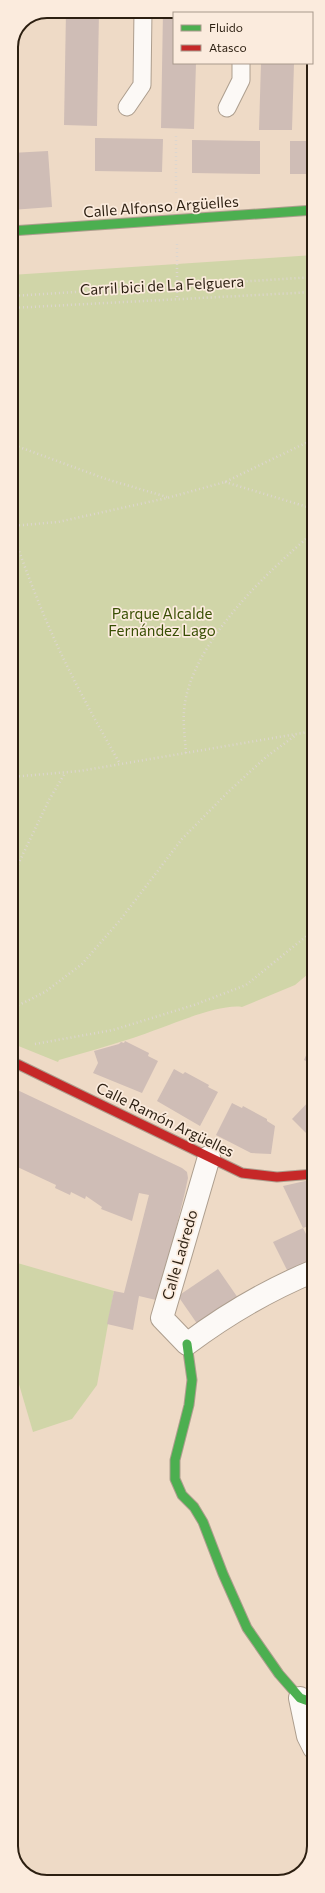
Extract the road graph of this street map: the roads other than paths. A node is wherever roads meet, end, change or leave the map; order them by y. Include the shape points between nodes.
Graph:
1 (143, 18) edge
2 (241, 64) edge
3 (128, 107) dead end
4 (227, 108) dead end
5 (307, 210) edge
6 (18, 231) edge
7 (18, 1064) edge
8 (208, 1157) junction
9 (307, 1175) edge
10 (307, 1274) edge
11 (188, 1344) junction
12 (307, 1701) edge

1 - 3 lane via 142,85
2 - 4 lane via 240,80
5 - 6 street, Calle Alfonso Argüelles
7 - 8 street, Calle Ramón Argüelles
8 - 9 street, Calle Ramón Argüelles via 242,1173 277,1177
8 - 11 street, Calle Ladredo via 162,1318
10 - 11 street via 280,1285 218,1321
11 - 12 street via 192,1380 189,1405 174,1460 175,1480 182,1495 194,1507 203,1522 247,1628 279,1674

